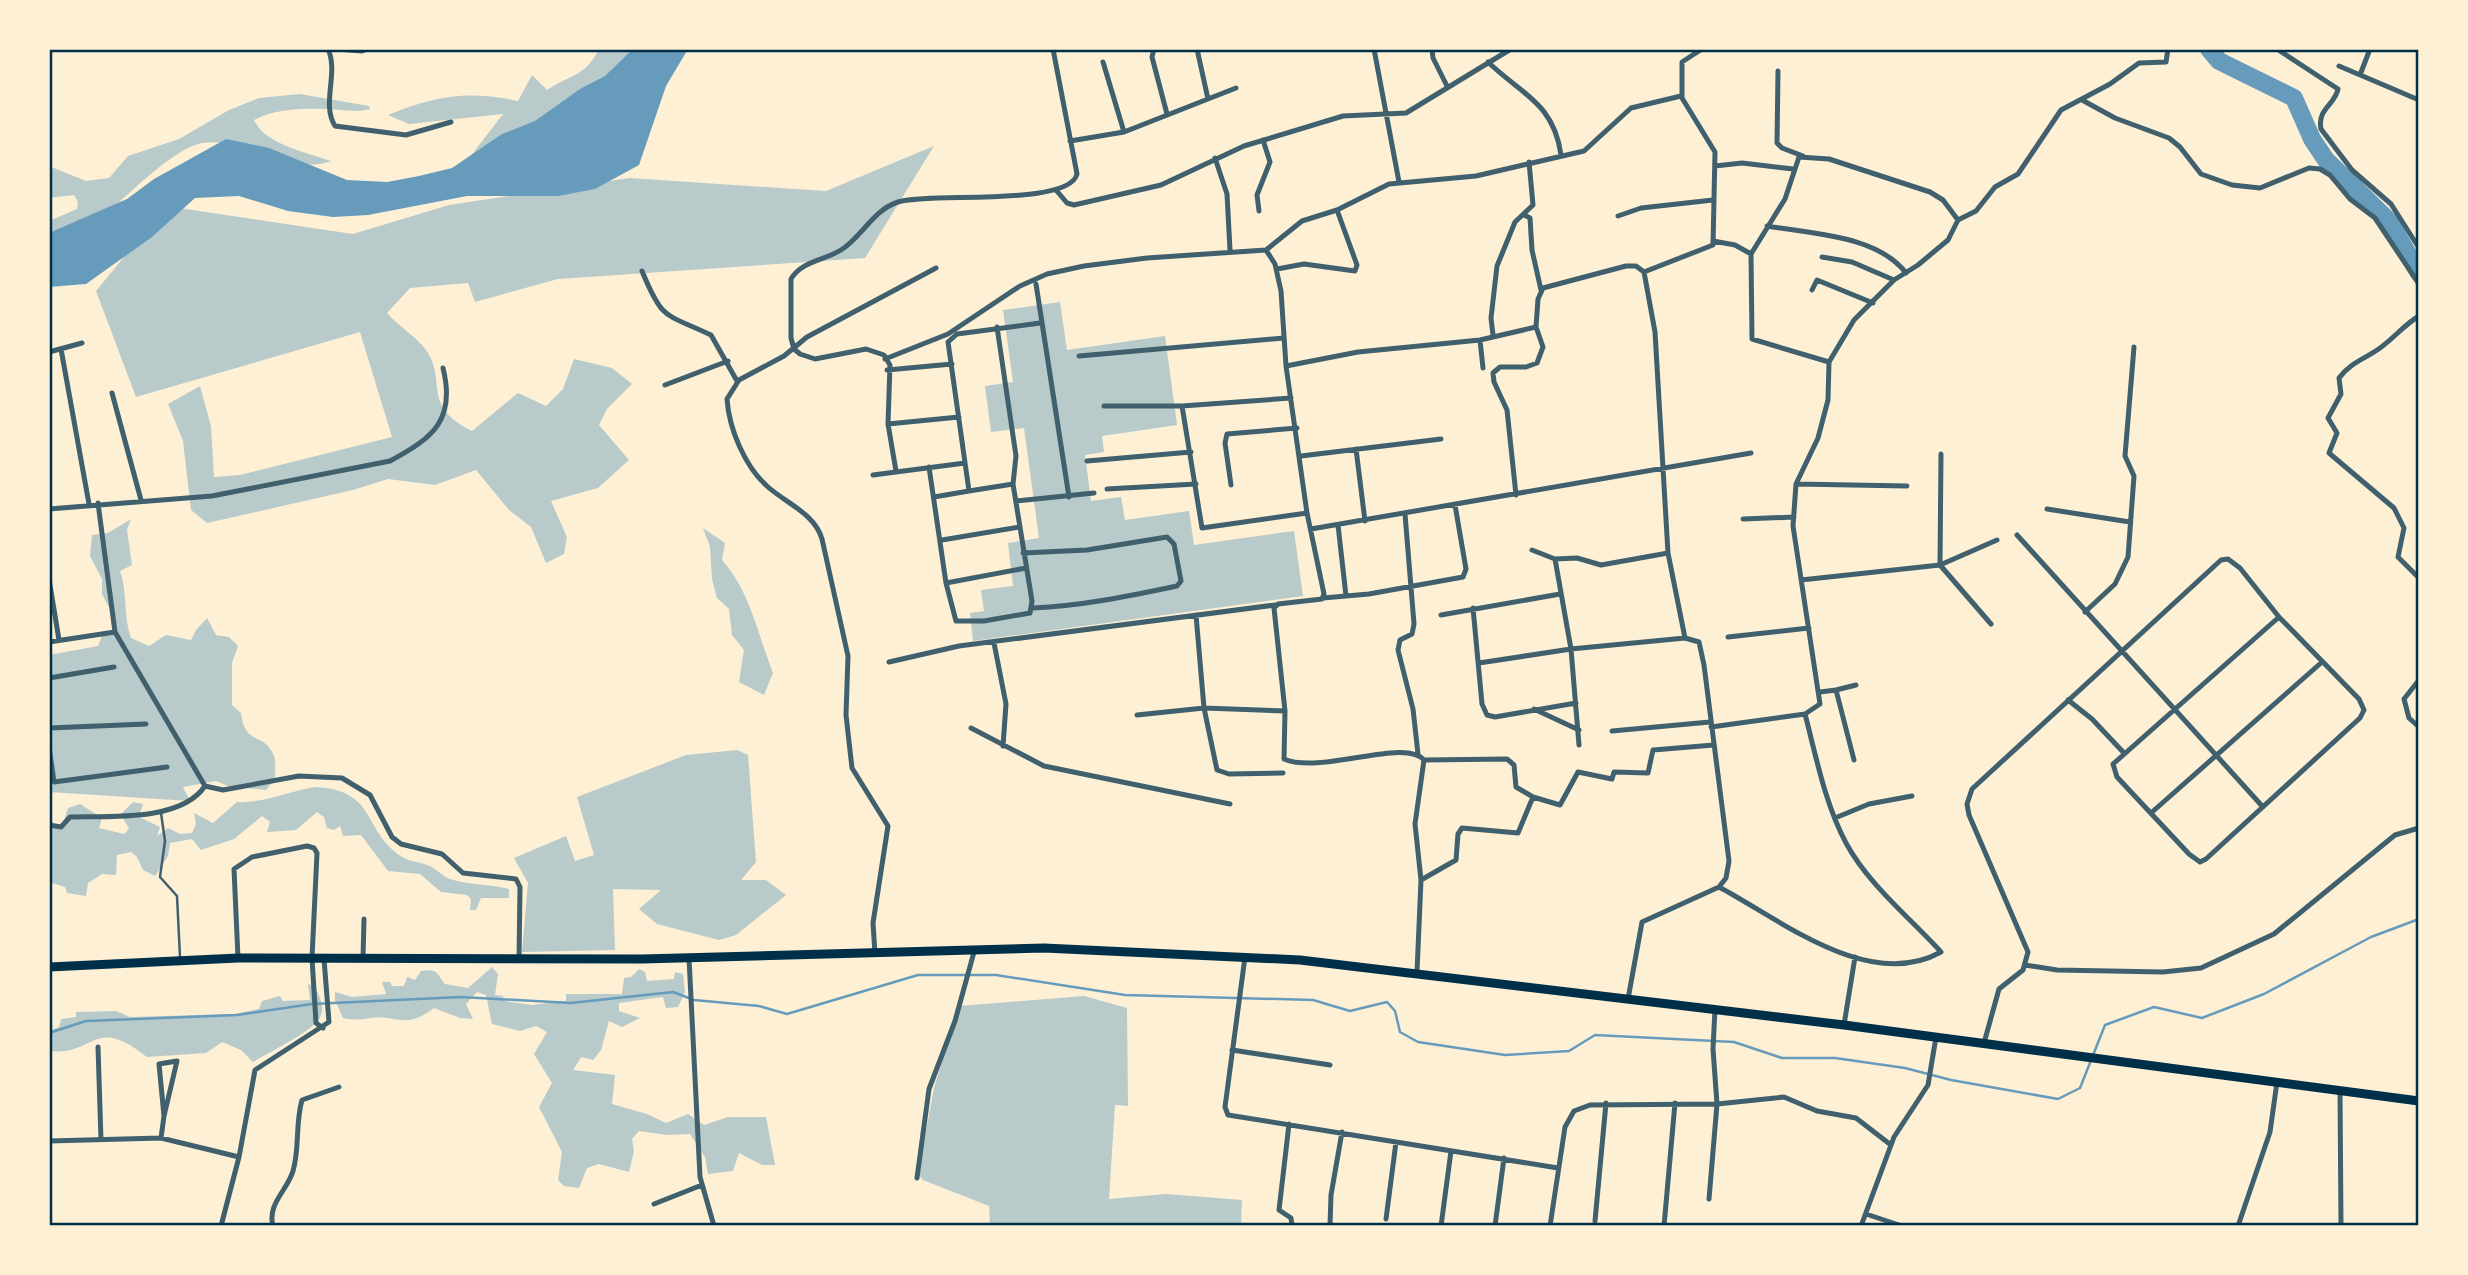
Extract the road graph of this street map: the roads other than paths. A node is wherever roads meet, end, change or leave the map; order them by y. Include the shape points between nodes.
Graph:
1 (328, 49) edge
2 (336, 49) edge
3 (367, 49) edge
4 (1053, 49) edge
5 (1154, 49) edge
6 (1197, 49) edge
7 (1374, 49) edge
8 (1432, 49) edge
9 (1511, 49) edge
10 (1702, 49) edge
11 (2168, 49) edge
12 (2277, 49) edge
13 (2370, 49) edge
14 (1103, 62) dead end
15 (1488, 62) junction
16 (2339, 66) dead end
17 (1778, 71) dead end
18 (2360, 75) junction
19 (1447, 86) junction
20 (1236, 88) dead end
21 (1681, 96) junction
22 (1208, 99) junction
23 (2082, 100) junction
24 (2419, 100) edge
25 (1385, 112) junction
26 (1167, 114) junction
27 (450, 122) dead end
28 (1124, 132) junction
29 (1263, 140) junction
30 (1070, 141) junction
31 (1561, 155) junction
32 (1803, 156) junction
33 (1215, 158) junction
34 (1529, 162) junction
35 (1715, 166) junction
36 (1793, 169) junction
37 (1399, 182) junction
38 (1056, 190) junction
39 (1713, 200) junction
40 (1337, 210) junction
41 (1259, 211) dead end
42 (1522, 215) junction
43 (1618, 216) dead end
44 (1958, 220) junction
45 (1767, 226) junction
46 (1713, 242) junction
47 (2419, 248) edge
48 (1230, 250) junction
49 (1266, 250) junction
50 (1751, 254) junction
51 (1822, 257) dead end
52 (936, 268) dead end
53 (1277, 269) junction
54 (642, 271) dead end
55 (1644, 272) junction
56 (1906, 273) junction
57 (1894, 280) junction
58 (1037, 284) dead end
59 (2419, 284) edge
60 (1541, 290) junction
61 (1812, 290) dead end
62 (1872, 303) junction
63 (2419, 316) edge
64 (1040, 323) junction
65 (997, 327) junction
66 (1536, 327) junction
67 (1493, 335) junction
68 (1284, 338) junction
69 (1480, 340) junction
70 (82, 343) dead end
71 (2134, 347) dead end
72 (61, 349) junction
73 (794, 349) junction
74 (49, 352) edge
75 (1079, 356) dead end
76 (886, 359) junction
77 (728, 361) junction
78 (1829, 362) junction
79 (951, 364) junction
80 (1286, 366) junction
81 (1483, 368) dead end
82 (443, 369) dead end
83 (887, 370) junction
84 (737, 381) junction
85 (665, 384) dead end
86 (112, 393) dead end
87 (1292, 398) junction
88 (1104, 406) dead end
89 (1182, 406) junction
90 (959, 417) junction
91 (888, 424) junction
92 (1297, 428) junction
93 (1441, 439) dead end
94 (1356, 449) junction
95 (1191, 453) junction
96 (1751, 453) dead end
97 (1941, 454) dead end
98 (1301, 456) junction
99 (1087, 461) dead end
100 (965, 463) junction
101 (929, 467) junction
102 (1663, 468) junction
103 (896, 471) junction
104 (873, 475) dead end
105 (1013, 484) junction
106 (1196, 484) junction
107 (1796, 484) junction
108 (1231, 485) dead end
109 (1907, 486) dead end
110 (1107, 489) dead end
111 (969, 491) junction
112 (1094, 493) dead end
113 (1516, 495) junction
114 (934, 497) junction
115 (1069, 497) junction
116 (141, 500) junction
117 (1016, 501) junction
118 (99, 503) junction
119 (89, 504) junction
120 (1455, 505) junction
121 (49, 509) edge
122 (2047, 509) dead end
123 (1307, 513) junction
124 (1405, 514) junction
125 (1794, 517) junction
126 (1743, 519) dead end
127 (1365, 521) junction
128 (2130, 522) junction
129 (1338, 525) junction
130 (1019, 527) junction
131 (1311, 529) junction
132 (2017, 535) dead end
133 (942, 540) junction
134 (1997, 540) dead end
135 (1532, 550) dead end
136 (1023, 553) junction
137 (1668, 553) junction
138 (1555, 559) junction
139 (1940, 565) junction
140 (1026, 568) junction
141 (2419, 578) edge
142 (49, 579) edge
143 (1801, 580) junction
144 (946, 583) junction
145 (1412, 586) junction
146 (1560, 594) junction
147 (1346, 596) junction
148 (1323, 598) junction
149 (1275, 605) junction
150 (1033, 608) junction
151 (1474, 608) junction
152 (2085, 612) junction
153 (1196, 615) junction
154 (1441, 615) dead end
155 (2279, 617) junction
156 (1990, 624) dead end
157 (1809, 628) junction
158 (115, 632) junction
159 (1728, 637) dead end
160 (1685, 638) junction
161 (60, 640) junction
162 (49, 642) edge
163 (994, 643) junction
164 (1571, 649) junction
165 (2124, 652) junction
166 (889, 662) dead end
167 (2322, 662) junction
168 (1479, 663) junction
169 (114, 667) dead end
170 (49, 678) edge
171 (2419, 680) edge
172 (1856, 685) dead end
173 (1836, 690) junction
174 (1820, 692) junction
175 (2067, 701) junction
176 (1576, 703) junction
177 (1204, 708) junction
178 (2174, 708) junction
179 (1534, 709) junction
180 (1284, 711) junction
181 (1805, 714) junction
182 (1138, 715) dead end
183 (146, 724) dead end
184 (1710, 724) junction
185 (971, 727) dead end
186 (2419, 727) edge
187 (49, 728) edge
188 (1579, 730) junction
189 (1612, 731) dead end
190 (1579, 745) dead end
191 (1714, 745) junction
192 (1003, 746) junction
193 (49, 747) edge
194 (2124, 752) junction
195 (1418, 754) junction
196 (2218, 756) junction
197 (1424, 760) junction
198 (1854, 760) dead end
199 (167, 767) dead end
200 (1283, 774) dead end
201 (52, 782) edge
202 (205, 786) junction
203 (1912, 796) dead end
204 (1533, 797) junction
205 (1230, 804) dead end
206 (2263, 807) junction
207 (161, 810) junction
208 (2151, 813) junction
209 (1835, 818) junction
210 (49, 825) edge
211 (2419, 828) edge
212 (1421, 880) junction
213 (1719, 887) junction
214 (364, 919) dead end
215 (974, 952) junction
216 (875, 954) junction
217 (1245, 957) junction
218 (1855, 957) junction
219 (238, 958) junction
220 (312, 958) junction
221 (324, 958) junction
222 (363, 958) junction
223 (689, 958) junction
224 (519, 959) junction
225 (180, 960) junction
226 (2025, 965) junction
227 (49, 967) edge
228 (1417, 972) junction
229 (1628, 999) junction
230 (1716, 1009) junction
231 (1844, 1025) junction
232 (323, 1028) junction
233 (1936, 1037) junction
234 (1984, 1043) junction
235 (98, 1047) dead end
236 (1232, 1050) junction
237 (1330, 1065) dead end
238 (2277, 1082) junction
239 (340, 1087) dead end
240 (2340, 1090) junction
241 (2419, 1101) edge
242 (1675, 1102) junction
243 (1606, 1103) junction
244 (1717, 1104) junction
245 (164, 1116) junction
246 (1289, 1124) junction
247 (1342, 1132) junction
248 (161, 1138) junction
249 (102, 1140) junction
250 (49, 1141) edge
251 (1396, 1142) junction
252 (1891, 1145) junction
253 (1451, 1151) junction
254 (239, 1157) junction
255 (1504, 1158) junction
256 (1558, 1168) junction
257 (917, 1178) dead end
258 (702, 1185) junction
259 (1709, 1199) dead end
260 (654, 1204) dead end
261 (1866, 1214) junction
262 (1387, 1219) dead end
263 (1595, 1221) dead end
264 (1330, 1225) edge
265 (221, 1226) edge
266 (273, 1226) edge
267 (714, 1226) edge
268 (1292, 1226) edge
269 (1441, 1226) edge
270 (1495, 1226) edge
271 (1550, 1226) edge
272 (1664, 1226) edge
273 (1861, 1226) edge
274 (1902, 1226) edge
275 (2238, 1226) edge
276 (2341, 1226) edge

1 - 27 street via 332,59 330,116 335,126 407,135
2 - 3 street
4 - 30 street
5 - 26 street
6 - 22 street
7 - 25 street
8 - 19 street
9 - 15 street
10 - 21 street via 1682,62
11 - 23 street via 2166,62 2139,63
12 - 47 street via 2338,89 2322,112 2321,129 2352,170 2391,204
13 - 18 street
14 - 28 street
15 - 19 street
15 - 31 street via 1535,98 1555,129
16 - 18 street
17 - 32 street via 1777,143
18 - 24 street
19 - 25 street via 1411,111
20 - 22 street
21 - 31 street via 1637,105 1590,148
21 - 35 street via 1713,146
22 - 26 street
23 - 44 street via 2056,116 2018,174 1995,187 1976,211
23 - 59 street via 2169,138 2201,174 2232,185 2260,188 2309,168 2320,169 2375,218
25 - 29 street via 1343,116
25 - 37 street
26 - 28 street
28 - 30 street
29 - 33 street
29 - 41 street via 1270,162 1257,195
30 - 38 street via 1077,177
31 - 34 street
32 - 36 street
32 - 44 street via 1829,159 1930,192
33 - 38 street via 1161,185 1074,205
33 - 48 street via 1228,203
34 - 37 street via 1476,176
34 - 42 street via 1534,200
35 - 36 street via 1742,163
35 - 39 street
36 - 45 street via 1785,199
37 - 40 street
38 - 73 street via 915,199 888,207 844,248 792,276
39 - 43 street via 1641,208
39 - 46 street
40 - 49 street via 1302,221
40 - 53 street via 1357,265 1355,271 1304,264
42 - 60 street via 1530,218
42 - 67 street via 1512,228 1495,274
44 - 56 street via 1948,240
45 - 50 street
45 - 56 street via 1877,249 1896,260
46 - 50 street via 1735,245
46 - 55 street via 1709,249
48 - 49 street
48 - 76 street via 1084,265 1047,274 1020,286 948,334
49 - 53 street
50 - 78 street via 1754,341
51 - 57 street via 1852,262
52 - 73 street via 807,337
53 - 68 street
54 - 77 street via 662,313 711,335
55 - 60 street via 1626,266
55 - 102 street via 1655,332
56 - 57 street
57 - 62 street
58 - 64 street
60 - 66 street
61 - 62 street via 1817,279
62 - 78 street via 1851,323
63 - 141 street via 2377,350 2355,360 2341,376 2341,394 2328,418 2337,433 2329,453 2394,509 2404,528 2399,557
64 - 65 street
64 - 115 street
65 - 79 street via 950,337
65 - 105 street via 1016,456
66 - 67 street
66 - 113 street via 1543,347 1537,363 1500,367 1493,373 1507,410
67 - 69 street
68 - 75 street
68 - 80 street
69 - 80 street via 1369,351
69 - 81 street
70 - 72 street
71 - 128 street via 2125,456 2134,476
72 - 74 street
72 - 119 street
73 - 76 street via 815,359 866,349
73 - 84 street
76 - 83 street
77 - 84 street
77 - 85 street
78 - 107 street via 1821,430
79 - 83 street
79 - 90 street
80 - 87 street
82 - 116 street via 449,403 438,428 390,461 212,496
83 - 91 street
84 - 216 street via 727,405 749,463 764,484 816,524 822,539 848,656 852,768 888,826 873,923
86 - 116 street
87 - 89 street
87 - 92 street
88 - 89 street
89 - 95 street
90 - 91 street
90 - 100 street
91 - 103 street
92 - 98 street
92 - 108 street via 1227,434
93 - 94 street
94 - 98 street
94 - 127 street
95 - 99 street
95 - 106 street
96 - 102 street
97 - 139 street
98 - 123 street
100 - 101 street
100 - 111 street
101 - 103 street
101 - 114 street
102 - 113 street
102 - 137 street
103 - 104 street
105 - 111 street
105 - 117 street
106 - 110 street
106 - 123 street via 1202,528
107 - 109 street
107 - 125 street
111 - 114 street
112 - 115 street
113 - 120 street
114 - 133 street
115 - 117 street
116 - 118 street
117 - 130 street
118 - 119 street
118 - 158 street
119 - 121 street
120 - 124 street
120 - 145 street via 1465,575
122 - 128 street
123 - 131 street
124 - 127 street
124 - 145 street
125 - 126 street
125 - 143 street
127 - 129 street
128 - 152 street via 2124,570
129 - 131 street
129 - 147 street
130 - 133 street
130 - 136 street
131 - 148 street
132 - 152 street
133 - 144 street
134 - 139 street
135 - 138 street
136 - 140 street
136 - 150 street via 1087,550 1167,537 1174,544 1181,580 1177,586 1119,598
137 - 138 street via 1601,565 1577,558
137 - 160 street
138 - 146 street
139 - 143 street
139 - 156 street
140 - 144 street
140 - 150 street
142 - 161 street
143 - 157 street
144 - 150 street via 958,623 1023,615
145 - 147 street
145 - 195 street via 1413,631 1400,640 1398,650 1413,709
146 - 151 street
146 - 164 street
147 - 148 street
148 - 149 street
149 - 153 street
149 - 180 street
151 - 154 street
151 - 168 street
152 - 165 street
153 - 163 street
153 - 177 street
155 - 165 street via 2240,568 2224,558
155 - 167 street
155 - 178 street
157 - 159 street
157 - 174 street
158 - 161 street
158 - 202 street
160 - 164 street
160 - 184 street via 1699,642
161 - 162 street
163 - 166 street
163 - 192 street via 1006,704
164 - 168 street
164 - 176 street
165 - 175 street
165 - 178 street
167 - 196 street
167 - 206 street via 2359,699 2364,713
168 - 179 street via 1482,708 1487,715
169 - 170 street
171 - 186 street via 2404,699 2409,718
172 - 173 street
173 - 174 street
173 - 198 street
174 - 181 street via 1820,706
175 - 194 street
175 - 226 street via 1975,786 1967,799 1975,828 2026,943
176 - 179 street
176 - 188 street
177 - 180 street
177 - 182 street
177 - 200 street via 1219,772
178 - 194 street
178 - 196 street
179 - 188 street
180 - 195 street via 1286,761 1330,764 1388,752
181 - 184 street
181 - 209 street
183 - 187 street
184 - 189 street
184 - 191 street
185 - 192 street
188 - 190 street
191 - 204 street via 1653,750 1649,772 1614,772 1612,779 1578,772 1560,805
191 - 213 street via 1729,852 1726,878
192 - 205 street via 1057,770
193 - 201 street
194 - 208 street via 2113,764 2114,774
195 - 197 street
196 - 206 street
196 - 208 street
197 - 204 street via 1507,759 1514,765 1516,787
197 - 212 street via 1415,824
199 - 201 street
202 - 207 street via 193,801
202 - 224 street via 223,790 315,775 353,783 370,795 392,837 401,844 442,854 463,873 516,879 520,887
203 - 209 street via 1869,804
204 - 212 street via 1518,833 1462,828 1456,860
206 - 208 street via 2200,862
207 - 210 street via 121,818 69,817 61,827
207 - 225 lane via 165,841 160,877 177,896
209 - 218 street via 1857,859 1941,953 1899,965
211 - 226 street via 2395,835 2274,934 2201,968 2163,972
212 - 228 street
213 - 218 street via 1803,936
213 - 229 street via 1642,922
214 - 222 street
215 - 216 highway
215 - 217 highway via 1044,948
215 - 257 street via 929,1089
216 - 223 highway
217 - 228 highway
217 - 236 street
218 - 231 street
219 - 220 highway
219 - 220 street via 234,869 252,858 307,845 317,853
219 - 225 highway
220 - 221 highway
220 - 232 street via 316,1023
221 - 222 highway
221 - 232 street via 329,1022
222 - 224 highway
223 - 224 highway
223 - 258 street
225 - 227 highway
226 - 234 street via 2000,989
228 - 229 highway
229 - 230 highway
230 - 231 highway
230 - 244 street
231 - 233 highway
232 - 254 street via 255,1070
233 - 234 highway
233 - 252 street via 1921,1099
234 - 238 highway
235 - 249 street
236 - 237 street
236 - 246 street via 1226,1113
238 - 240 highway
238 - 275 street via 2270,1132
239 - 266 street via 302,1100 293,1174 271,1213
240 - 241 highway
240 - 276 street
242 - 243 street
242 - 244 street
242 - 272 street
243 - 256 street via 1580,1107 1570,1115
243 - 263 street
244 - 252 street via 1784,1097 1817,1111 1856,1118
244 - 259 street
245 - 245 street via 159,1064 177,1061 179,1064
245 - 248 street
246 - 247 street
246 - 268 street via 1279,1210 1292,1218
247 - 251 street
247 - 264 street
248 - 249 street
248 - 254 street
249 - 250 street
251 - 253 street
251 - 262 street
252 - 261 street
253 - 255 street
253 - 269 street
254 - 265 street
255 - 256 street
255 - 270 street
256 - 271 street
258 - 260 street
258 - 267 street
261 - 273 street
261 - 274 street

